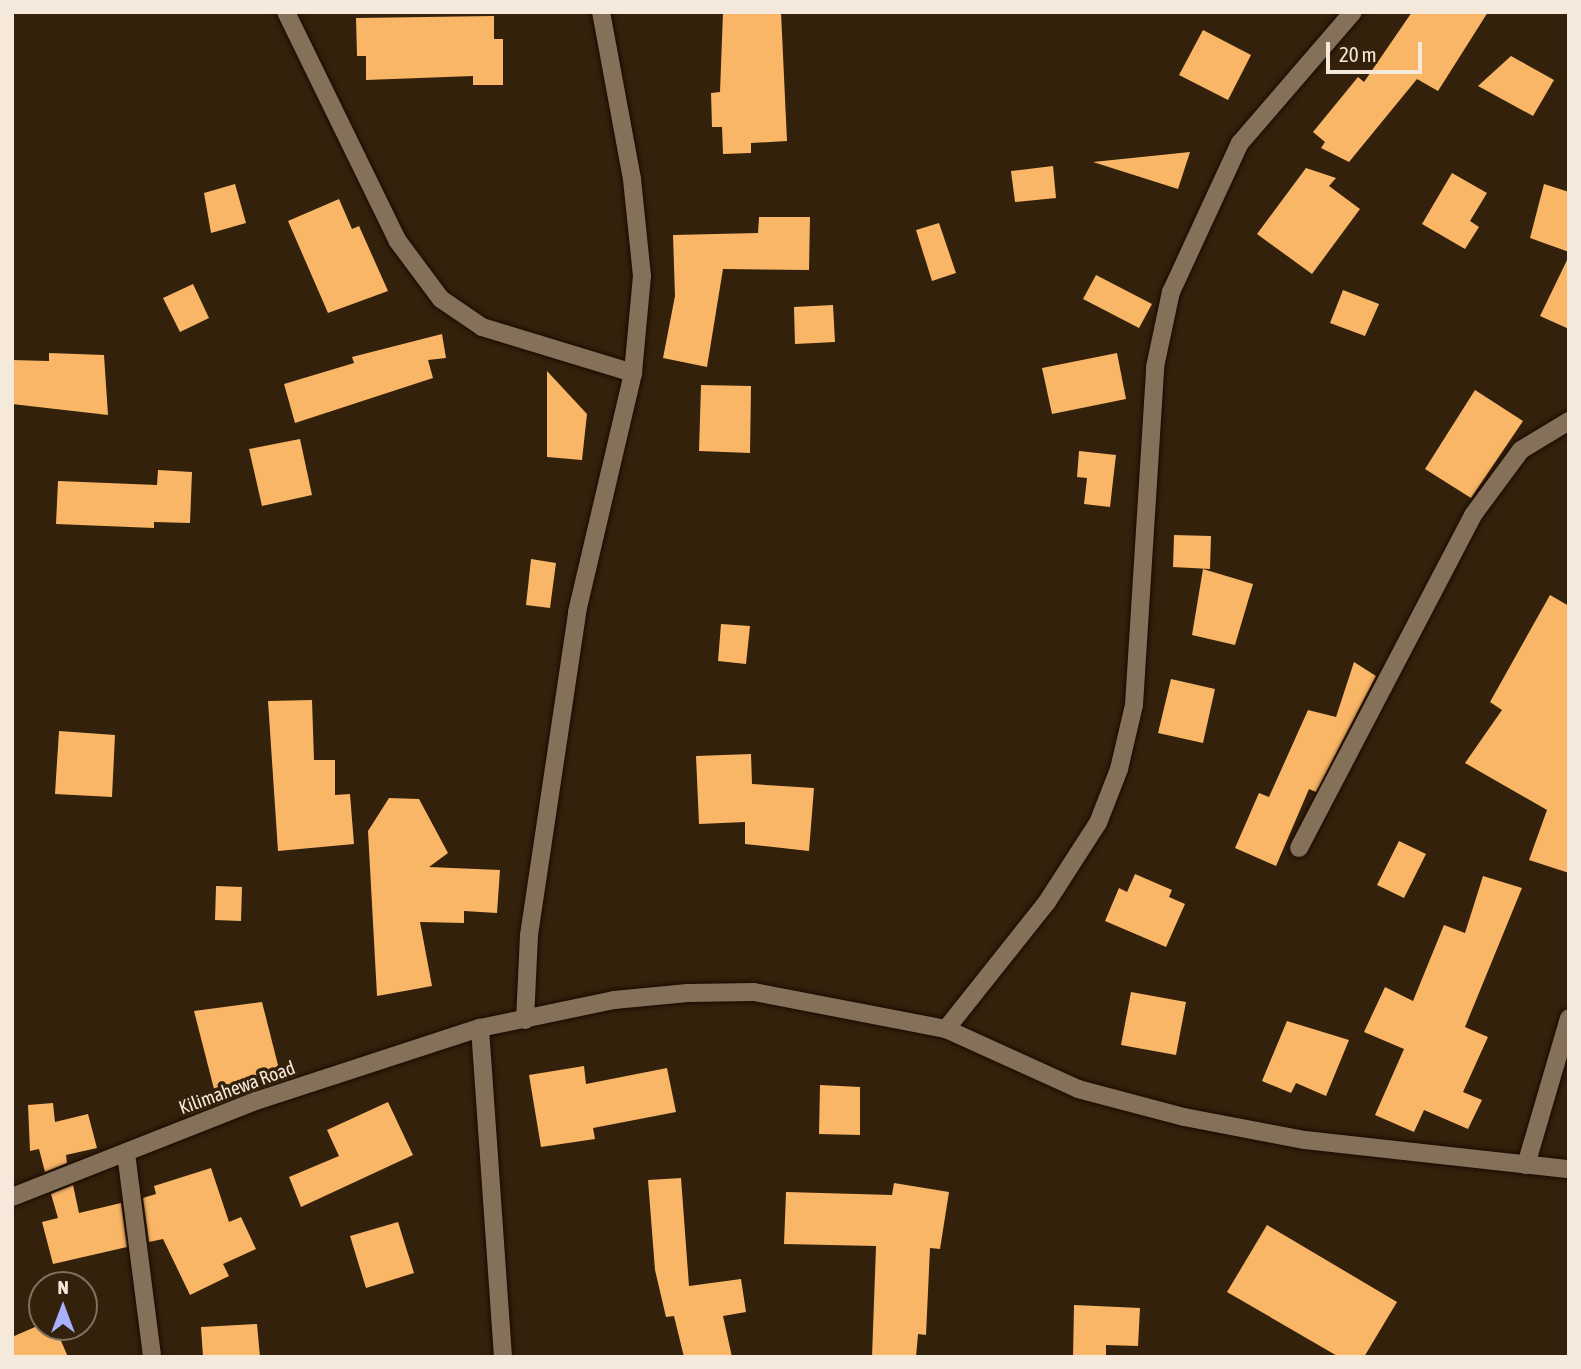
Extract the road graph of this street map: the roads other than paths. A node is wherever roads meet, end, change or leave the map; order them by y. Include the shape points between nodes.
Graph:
1 (286, 12) edge
2 (601, 12) edge
3 (1353, 12) edge
4 (633, 373) junction
5 (1569, 421) edge
6 (1299, 848) dead end
7 (1569, 1018) edge
8 (525, 1020) junction
9 (480, 1028) junction
10 (946, 1029) junction
11 (126, 1153) junction
12 (1526, 1165) junction
13 (1569, 1169) edge
14 (12, 1197) edge
15 (152, 1357) edge
16 (503, 1357) edge

1 - 4 street via 397,240 441,299 482,327
2 - 4 street via 632,178 642,276
3 - 10 street via 1240,143 1171,292 1155,367 1134,705 1119,769 1098,823 1046,902
4 - 8 street via 577,612 529,935
5 - 6 street via 1521,450 1472,516
7 - 12 street
8 - 9 street, Kilimahewa Road
8 - 10 street, Kilimahewa Road via 614,1000 754,992
9 - 11 street, Kilimahewa Road via 256,1101
9 - 16 street
10 - 12 street, Kilimahewa Road via 1078,1089 1184,1117 1305,1140
11 - 14 street, Kilimahewa Road
11 - 15 street
12 - 13 street, Kilimahewa Road

